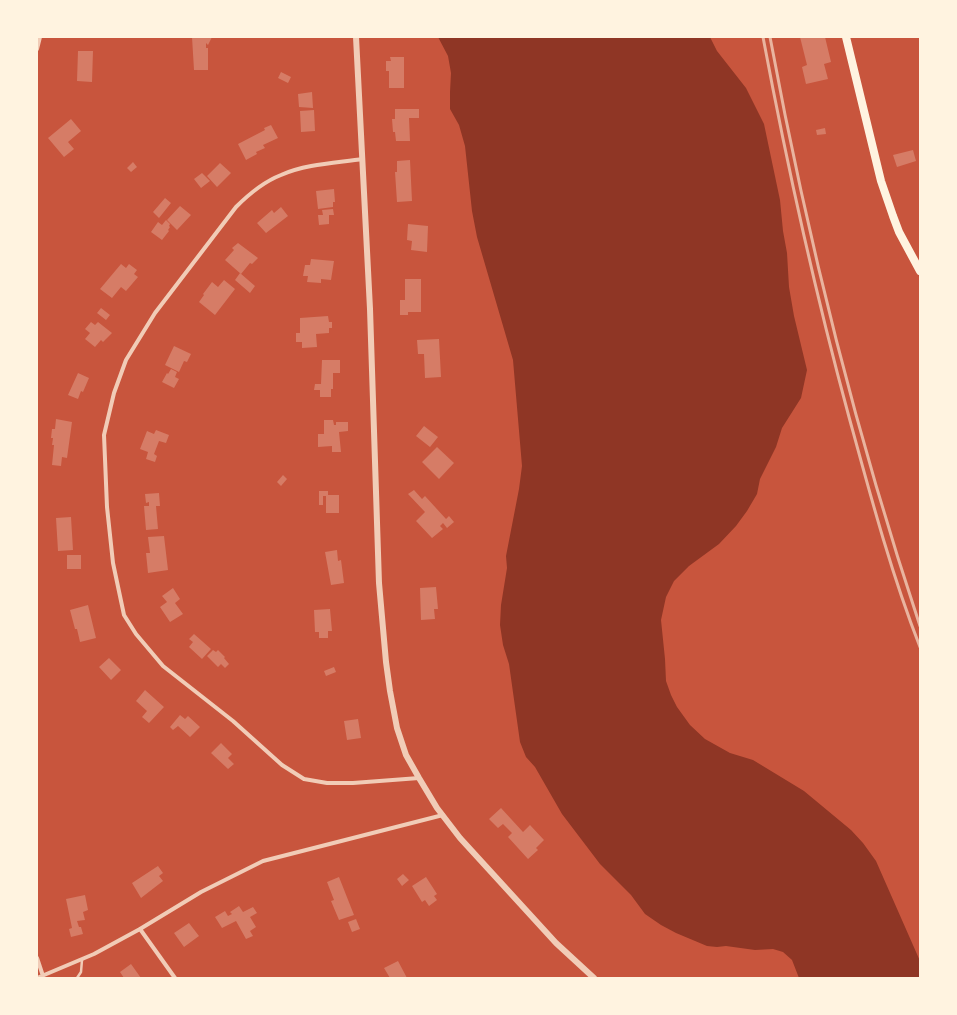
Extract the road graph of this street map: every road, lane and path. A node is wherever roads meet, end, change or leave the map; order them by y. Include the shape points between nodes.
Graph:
1 (40, 37) edge
2 (356, 37) edge
3 (846, 37) edge
4 (37, 49) edge
5 (363, 159) junction
6 (920, 271) edge
7 (419, 778) junction
8 (442, 815) junction
9 (140, 929) junction
10 (37, 958) edge
11 (82, 960) junction
12 (43, 976) junction
13 (37, 978) edge
14 (77, 978) edge
15 (175, 978) edge
16 (594, 978) edge

1 - 4 street
2 - 5 street
3 - 6 main road via 892,216
5 - 7 street via 380,583 386,662 397,728 406,755
5 - 7 street via 281,174 251,193 236,207 155,313 126,360 114,393 104,435 107,507 113,563 124,616 163,666 233,721 282,765 304,779 353,784
7 - 8 street
8 - 9 street via 263,861 201,892
8 - 16 street via 531,917
9 - 11 street
9 - 15 street
10 - 12 street
11 - 12 street
11 - 14 lane via 81,972
12 - 13 street

